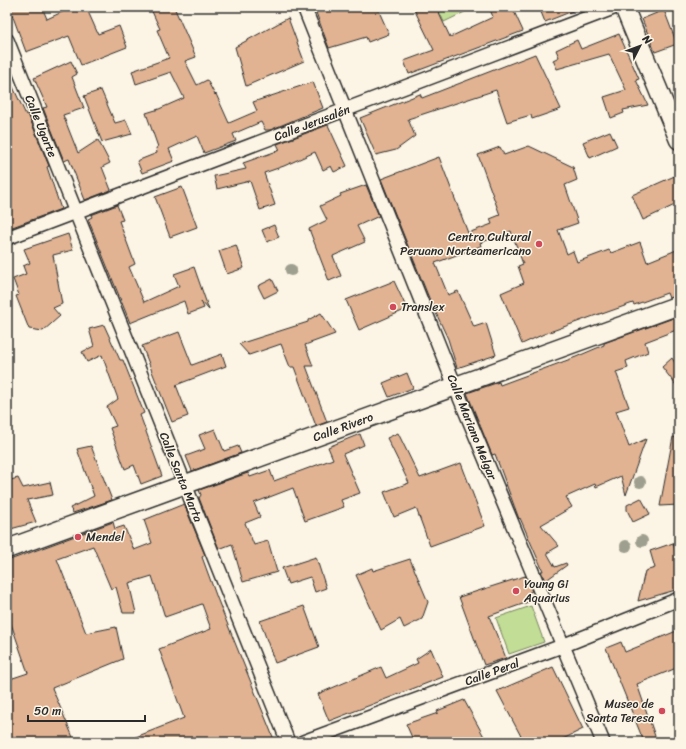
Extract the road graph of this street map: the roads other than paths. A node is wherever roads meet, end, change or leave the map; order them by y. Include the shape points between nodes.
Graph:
1 (304, 7) edge
2 (616, 7) edge
3 (624, 7) edge
4 (7, 40) edge
5 (345, 110) junction
6 (679, 140) edge
7 (76, 212) junction
8 (7, 238) edge
9 (679, 305) edge
10 (455, 386) junction
11 (184, 485) junction
12 (7, 549) edge
13 (679, 599) edge
14 (562, 646) junction
15 (288, 742) edge
16 (303, 742) edge
17 (603, 742) edge

1 - 5 street, Calle Mariano Melgar
2 - 5 street, Calle Jerusalén
3 - 6 street
4 - 7 street, Calle Ugarte
5 - 7 street, Calle Jerusalén
5 - 10 street, Calle Mariano Melgar
7 - 8 street, Calle Jerusalén
7 - 11 street, Calle Santa Marta
9 - 10 street, Calle Rivero
10 - 11 street, Calle Rivero
10 - 14 street, Calle Mariano Melgar
11 - 12 street, Calle Rivero
11 - 15 street, Calle Santa Marta
13 - 14 street, Calle Peral
14 - 16 street, Calle Peral
14 - 17 street, Calle Mariano Melgar

